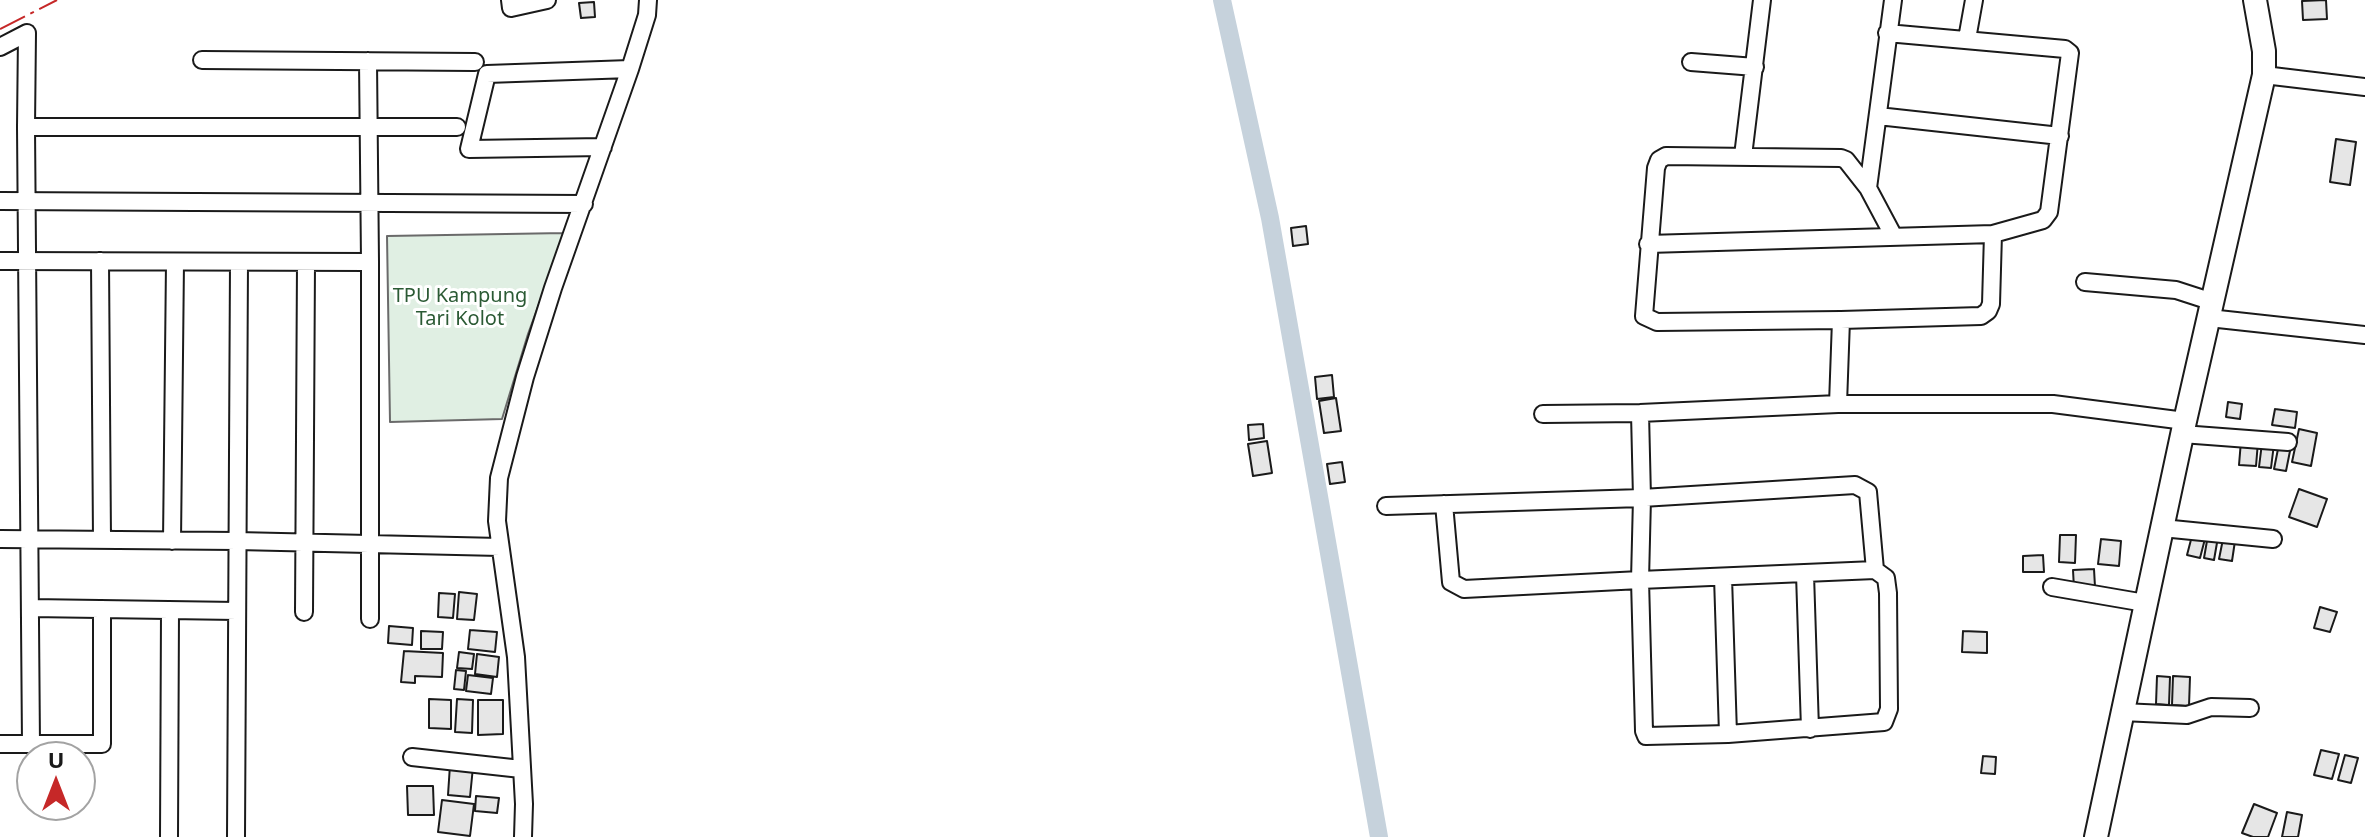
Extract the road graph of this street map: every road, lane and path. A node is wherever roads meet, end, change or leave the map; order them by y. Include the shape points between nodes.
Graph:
1 (510, 0) edge
2 (547, 0) edge
3 (648, 0) edge
4 (1762, 0) edge
5 (1893, 0) edge
6 (1974, 0) edge
7 (2255, 0) edge
8 (27, 33) junction
9 (1887, 33) junction
10 (0, 35) edge
11 (1967, 39) junction
12 (0, 47) edge
13 (202, 60) dead end
14 (368, 61) junction
15 (475, 62) dead end
16 (1691, 62) dead end
17 (1755, 67) junction
18 (630, 69) junction
19 (2264, 75) junction
20 (2365, 87) edge
21 (1878, 116) junction
22 (26, 127) junction
23 (457, 127) dead end
24 (368, 128) junction
25 (2060, 136) junction
26 (603, 147) junction
27 (1743, 156) junction
28 (1868, 188) junction
29 (0, 201) edge
30 (27, 202) junction
31 (584, 204) junction
32 (369, 205) junction
33 (1993, 234) junction
34 (1893, 235) junction
35 (1648, 244) junction
36 (0, 261) edge
37 (28, 261) junction
38 (100, 261) junction
39 (175, 262) junction
40 (239, 262) junction
41 (370, 262) junction
42 (306, 263) junction
43 (2085, 282) dead end
44 (2211, 310) junction
45 (1841, 320) junction
46 (2365, 335) edge
47 (1838, 404) junction
48 (1640, 413) junction
49 (1543, 414) dead end
50 (2183, 427) junction
51 (2288, 442) dead end
52 (1642, 498) junction
53 (1444, 504) junction
54 (1386, 506) dead end
55 (2162, 528) junction
56 (0, 539) edge
57 (2273, 539) dead end
58 (29, 540) junction
59 (102, 540) junction
60 (172, 541) junction
61 (237, 541) junction
62 (305, 542) junction
63 (371, 543) junction
64 (500, 547) junction
65 (1875, 570) junction
66 (1805, 574) junction
67 (1723, 577) junction
68 (1640, 580) junction
69 (2052, 587) dead end
70 (2145, 603) junction
71 (31, 608) junction
72 (102, 609) junction
73 (170, 611) junction
74 (237, 611) junction
75 (304, 612) dead end
76 (370, 619) dead end
77 (2250, 708) dead end
78 (2122, 712) junction
79 (1810, 729) junction
80 (1728, 734) junction
81 (31, 741) edge
82 (96, 744) edge
83 (412, 757) dead end
84 (521, 769) junction
85 (169, 837) edge
86 (236, 837) edge
87 (523, 837) edge
88 (2096, 837) edge

1 - 2 street via 511,8
3 - 18 street
4 - 17 street
5 - 9 street
6 - 11 street
7 - 19 street
8 - 10 street
8 - 12 street
8 - 22 street
9 - 11 street
9 - 21 street
11 - 25 street via 2070,53
13 - 14 street
14 - 15 street
14 - 24 street
16 - 17 street
17 - 27 street
18 - 26 street
18 - 26 street via 487,74 469,149
19 - 20 street
19 - 44 street
21 - 25 street
21 - 28 street
22 - 24 street
22 - 30 street
23 - 24 street
24 - 32 street
25 - 33 street via 2049,212 2043,220
26 - 31 street
27 - 28 street via 1841,158
27 - 35 street via 1659,160
28 - 34 street
29 - 30 street
30 - 32 street
30 - 37 street
31 - 32 street
31 - 64 street via 505,450 497,497
32 - 41 street
33 - 34 street
33 - 45 street via 1991,304 1985,314
34 - 35 street
35 - 45 street via 1644,316 1651,321
36 - 37 street
37 - 38 street
37 - 58 street
38 - 39 street
38 - 59 street
39 - 40 street
39 - 60 street
40 - 42 street
40 - 61 street
41 - 42 street
41 - 63 street
42 - 62 street
43 - 44 street via 2176,290
44 - 46 street
44 - 50 street
45 - 47 street
47 - 48 street
47 - 50 street via 2053,404
48 - 49 street
48 - 52 street
50 - 51 street
50 - 55 street
52 - 53 street
52 - 65 street via 1855,485 1868,492
52 - 68 street
53 - 54 street
53 - 68 street via 1451,582 1458,587
55 - 57 street
55 - 70 street
56 - 58 street
58 - 59 street
58 - 71 street
59 - 60 street
60 - 61 street
61 - 62 street
61 - 74 street
62 - 63 street
62 - 75 street
63 - 64 street
63 - 76 street
64 - 84 street via 516,657
65 - 66 street
65 - 79 street via 1887,583 1889,714 1882,724
66 - 67 street
66 - 79 street
67 - 68 street
67 - 80 street
68 - 80 street via 1644,733
69 - 70 street
70 - 78 street
71 - 72 street
71 - 81 street
72 - 73 street
72 - 82 street via 102,744
73 - 74 street
73 - 85 street
74 - 86 street
77 - 78 street via 2211,707 2187,715
78 - 88 street
79 - 80 street
83 - 84 street
84 - 87 street

